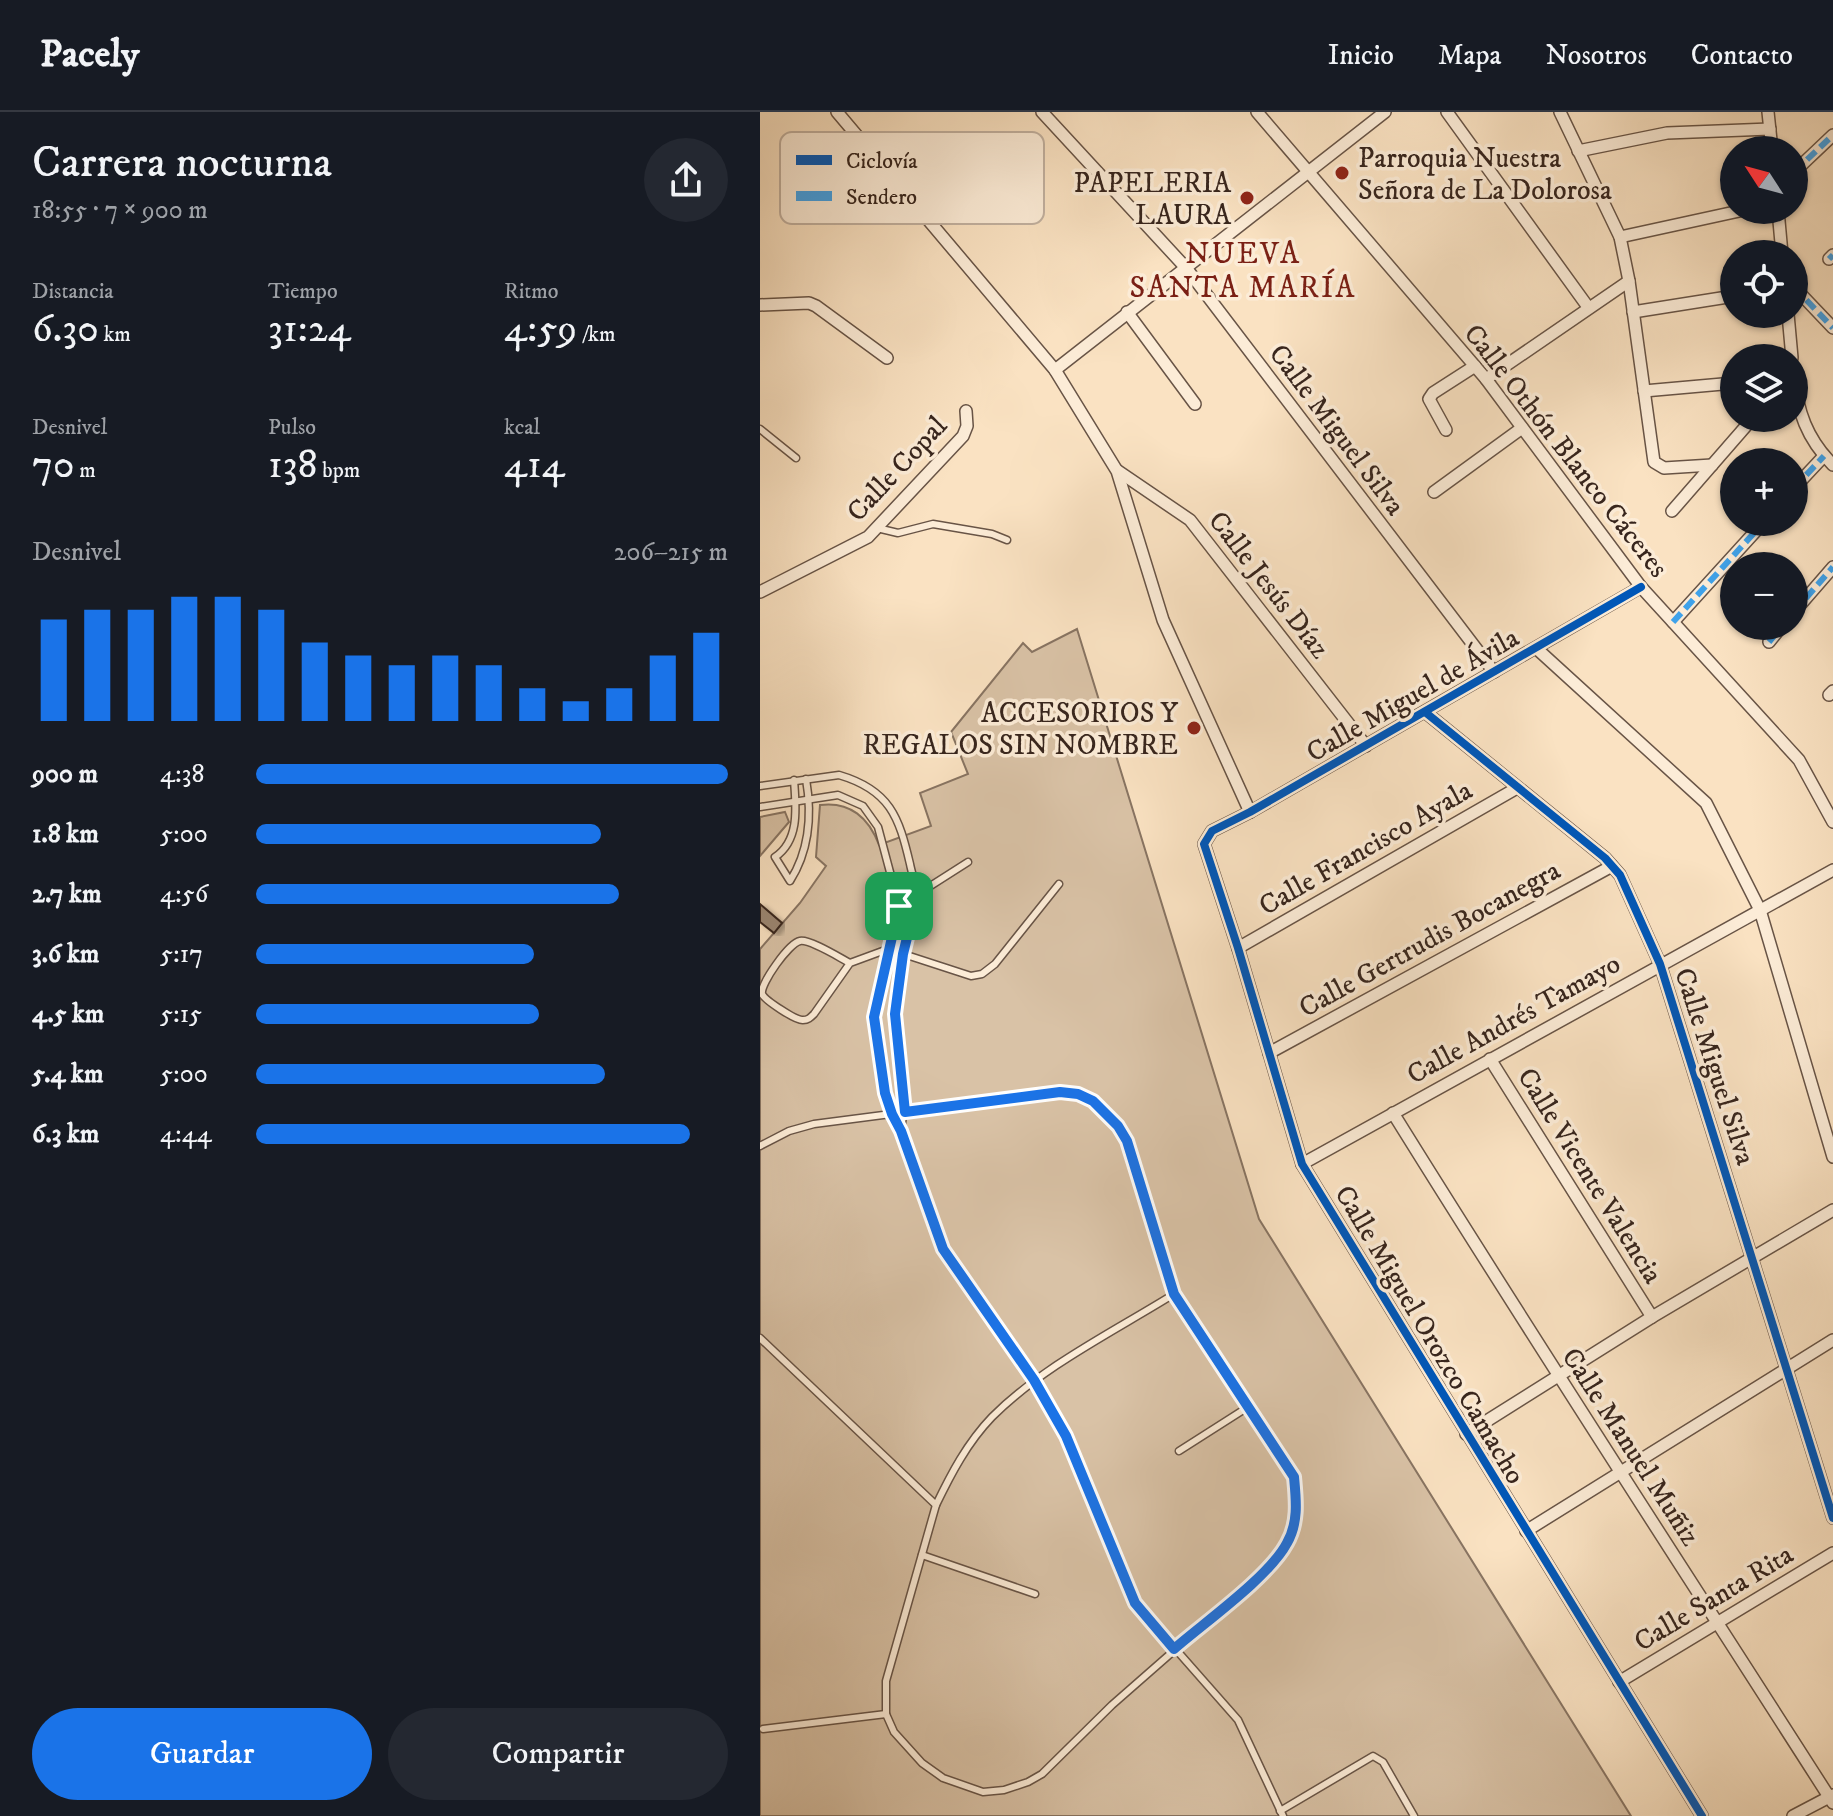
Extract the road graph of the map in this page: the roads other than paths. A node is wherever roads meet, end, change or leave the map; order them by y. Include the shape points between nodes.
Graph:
1 (837, 112) edge
2 (1042, 112) edge
3 (1257, 112) edge
4 (1385, 112) edge
5 (1447, 112) edge
6 (1560, 112) edge
7 (1768, 112) edge
8 (1770, 129) junction
9 (854, 132) edge
10 (1833, 135) edge
11 (1771, 136) edge
12 (1578, 151) junction
13 (1808, 159) edge
14 (1308, 172) junction
15 (1720, 215) edge
16 (932, 224) edge
17 (1620, 237) junction
18 (1187, 269) junction
19 (1629, 281) junction
20 (1720, 298) edge
21 (1808, 302) edge
22 (760, 305) edge
23 (1588, 307) junction
24 (1127, 312) junction
25 (1633, 312) junction
26 (1833, 328) edge
27 (887, 358) dead end
28 (1475, 366) junction
29 (1055, 370) junction
30 (1486, 379) junction
31 (1720, 384) edge
32 (1644, 391) junction
33 (1195, 404) dead end
34 (966, 411) dead end
35 (1522, 428) junction
36 (760, 429) edge
37 (1446, 430) dead end
38 (1808, 430) edge
39 (1741, 432) edge
40 (1824, 456) junction
41 (796, 458) dead end
42 (1712, 465) junction
43 (1833, 465) edge
44 (1117, 471) junction
45 (1808, 473) edge
46 (1434, 492) dead end
47 (1672, 511) dead end
48 (877, 528) junction
49 (1751, 536) edge
50 (1007, 540) dead end
51 (1833, 567) edge
52 (1641, 587) junction
53 (760, 592) edge
54 (1808, 596) edge
55 (1673, 622) junction
56 (1536, 648) junction
57 (1494, 672) junction
58 (1425, 712) junction
59 (1366, 746) junction
60 (806, 779) junction
61 (794, 780) junction
62 (760, 786) edge
63 (1517, 788) junction
64 (810, 799) junction
65 (795, 801) junction
66 (760, 807) edge
67 (1250, 812) junction
68 (1833, 822) edge
69 (1205, 838) joint
70 (968, 862) dead end
71 (1612, 866) junction
72 (1833, 870) edge
73 (1059, 884) dead end
74 (917, 897) junction
75 (899, 906) junction
76 (1760, 910) junction
77 (1238, 948) junction
78 (888, 949) junction
79 (903, 954) junction
80 (850, 963) junction
81 (1660, 964) junction
82 (1269, 1053) junction
83 (1490, 1059) junction
84 (905, 1112) junction
85 (1393, 1113) junction
86 (892, 1114) junction
87 (901, 1131) junction
88 (760, 1146) edge
89 (1833, 1157) edge
90 (1302, 1164) junction
91 (1833, 1210) edge
92 (1753, 1257) junction
93 (1174, 1294) junction
94 (1652, 1317) junction
95 (760, 1338) edge
96 (1833, 1340) edge
97 (1787, 1369) junction
98 (1557, 1377) junction
99 (1034, 1380) junction
100 (1248, 1407) junction
101 (1466, 1434) junction
102 (1179, 1451) dead end
103 (1622, 1472) junction
104 (936, 1505) junction
105 (1833, 1518) edge
106 (1526, 1531) junction
107 (1833, 1553) edge
108 (922, 1555) junction
109 (1035, 1594) dead end
110 (1718, 1622) junction
111 (1174, 1649) junction
112 (1619, 1682) junction
113 (886, 1714) junction
114 (763, 1729) dead end
115 (1832, 1798) edge
116 (1282, 1813) edge
117 (1414, 1816) edge
118 (1702, 1816) edge
119 (1793, 1816) edge

1 - 9 street
2 - 18 street, Calle Miguel Silva
3 - 14 street, Calle Othón Blanco Cáceres
4 - 14 street
5 - 23 street
6 - 12 street
7 - 8 street
8 - 11 street
8 - 12 street via 1667,133
10 - 13 street
12 - 17 street
14 - 18 street
14 - 28 street, Calle Othón Blanco Cáceres
15 - 17 street
16 - 29 street
17 - 19 street
18 - 24 street
18 - 57 street, Calle Miguel Silva
19 - 23 street
19 - 25 street
20 - 25 street
21 - 26 street
22 - 27 street via 809,303
23 - 30 street
24 - 29 street
24 - 33 street
25 - 32 street
28 - 30 street, Calle Othón Blanco Cáceres
28 - 37 street via 1429,399
29 - 44 street
30 - 35 street, Calle Othón Blanco Cáceres
31 - 32 street
32 - 42 street via 1656,465
34 - 48 street, Calle Copal via 963,436
35 - 46 street
35 - 52 street, Calle Othón Blanco Cáceres
36 - 41 lane
38 - 40 street
39 - 42 street
40 - 43 street
40 - 45 street
42 - 47 street
44 - 59 street, Calle Jesús Díaz via 1190,520
44 - 67 street via 1163,620
48 - 50 lane via 898,533 933,524
48 - 53 street, Calle Copal via 860,542
49 - 55 street
51 - 54 street
52 - 55 street, Calle Othón Blanco Cáceres
52 - 56 street, Calle Miguel de Ávila
55 - 68 street, Calle Othón Blanco Cáceres via 1799,760
56 - 57 street, Calle Miguel de Ávila
56 - 76 street via 1706,803
57 - 58 street, Calle Miguel de Ávila
58 - 59 street, Calle Miguel de Ávila
58 - 63 street, Calle Miguel Silva
59 - 67 street, Calle Miguel de Ávila
60 - 61 lane
60 - 64 lane
60 - 74 lane via 839,775 884,799 902,832
61 - 62 lane
61 - 65 lane
63 - 71 street, Calle Miguel Silva
63 - 77 street, Calle Francisco Ayala
64 - 65 lane
64 - 65 lane via 805,852 790,881 775,857 791,839
64 - 75 lane via 838,795 869,813 883,841
65 - 66 lane
67 - 69 street, Calle Miguel de Ávila
69 - 77 street, Calle Miguel Orozco Camacho
70 - 74 lane
71 - 81 street, Calle Miguel Silva
71 - 82 street, Calle Gertrudis Bocanegra
72 - 76 street, Calle Andrés Tamayo
73 - 79 lane via 982,974 961,975
74 - 75 lane
74 - 79 lane
75 - 78 lane
76 - 81 street, Calle Andrés Tamayo
76 - 89 street
77 - 82 street, Calle Miguel Orozco Camacho
78 - 79 lane
78 - 80 lane
78 - 86 lane via 874,1017
79 - 84 lane via 895,1014
80 - 80 lane via 799,941 761,990 796,1019 807,1019
81 - 83 street, Calle Andrés Tamayo
81 - 92 street, Calle Miguel Silva
82 - 90 street, Calle Miguel Orozco Camacho
83 - 85 street, Calle Andrés Tamayo
83 - 94 street, Calle Vicente Valencia
84 - 86 lane
84 - 87 lane
84 - 93 lane via 1060,1092 1093,1101 1127,1141
85 - 90 street, Calle Andrés Tamayo
85 - 98 street, Calle Manuel Muñiz
86 - 87 lane
86 - 88 lane via 814,1124
87 - 99 lane via 943,1249
90 - 101 street, Calle Miguel Orozco Camacho
91 - 92 street
92 - 94 street
92 - 97 street, Calle Miguel Silva
93 - 99 lane
93 - 100 lane
94 - 98 street
95 - 104 lane
96 - 97 street
97 - 103 street
97 - 105 street, Calle Miguel Silva
98 - 101 street
98 - 103 street, Calle Manuel Muñiz
99 - 104 lane via 977,1434
99 - 111 lane via 1066,1436 1135,1603
100 - 102 lane
100 - 111 lane via 1294,1477 1293,1526 1287,1544 1266,1570
101 - 106 street, Calle Miguel Orozco Camacho
103 - 106 street
103 - 110 street, Calle Manuel Muñiz
104 - 108 lane
106 - 112 street, Calle Miguel Orozco Camacho
107 - 110 street, Calle Santa Rita
108 - 109 lane
108 - 113 lane via 886,1681
110 - 112 street, Calle Santa Rita
110 - 115 street, Calle Manuel Muñiz
111 - 113 lane via 1042,1774 1004,1790 983,1792 943,1778 904,1745
111 - 116 lane via 1238,1720
112 - 118 street, Calle Miguel Orozco Camacho
113 - 114 lane
115 - 119 street
116 - 117 lane via 1373,1756 1383,1762

